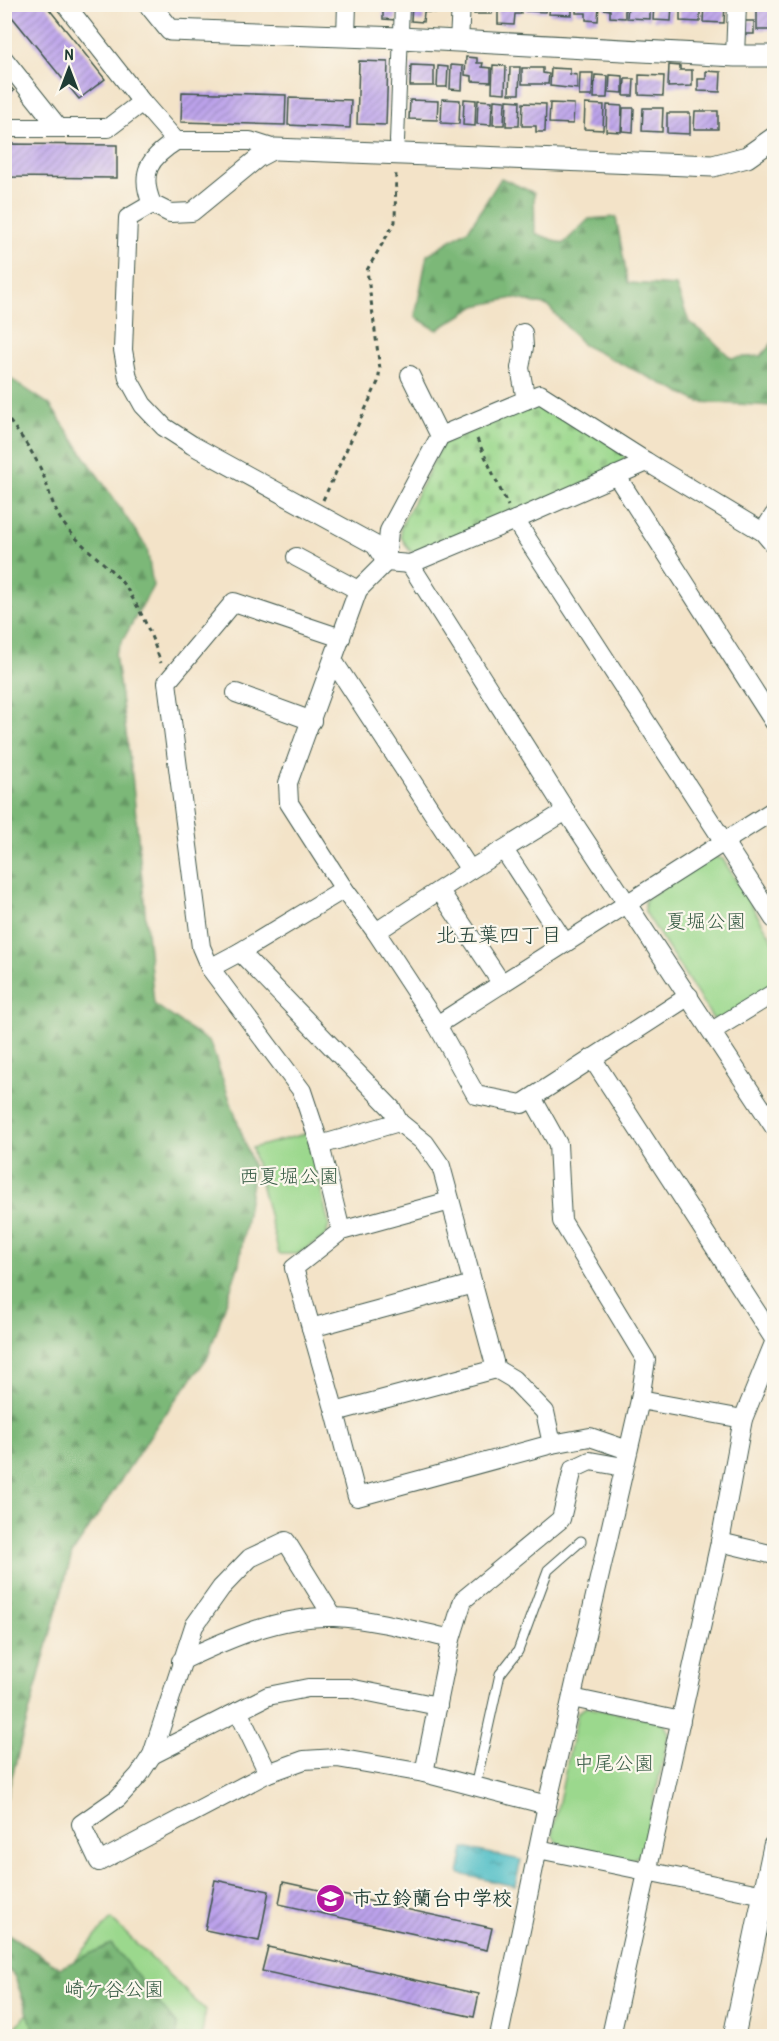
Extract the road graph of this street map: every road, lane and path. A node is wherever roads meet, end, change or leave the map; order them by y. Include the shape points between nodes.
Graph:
1 (65, 4) edge
2 (149, 4) edge
3 (347, 4) edge
4 (402, 4) edge
5 (461, 4) edge
6 (737, 4) edge
7 (346, 36) junction
8 (401, 38) junction
9 (459, 41) junction
10 (735, 56) junction
11 (774, 57) edge
12 (4, 59) edge
13 (142, 102) junction
14 (7, 128) dead end
15 (59, 128) junction
16 (774, 138) edge
17 (176, 141) junction
18 (397, 141) dead end
19 (275, 149) junction
20 (396, 164) dead end
21 (152, 204) junction
22 (523, 333) dead end
23 (410, 375) dead end
24 (526, 400) junction
25 (4, 414) edge
26 (470, 424) junction
27 (440, 436) junction
28 (646, 462) junction
29 (616, 475) junction
30 (320, 507) dead end
31 (774, 515) edge
32 (515, 520) junction
33 (769, 539) edge
34 (296, 557) dead end
35 (386, 562) junction
36 (410, 564) junction
37 (358, 590) junction
38 (341, 638) junction
39 (334, 662) junction
40 (167, 682) junction
41 (236, 693) dead end
42 (312, 721) junction
43 (774, 722) edge
44 (774, 810) edge
45 (566, 811) junction
46 (724, 841) junction
47 (504, 850) junction
48 (470, 870) junction
49 (344, 889) junction
50 (440, 891) junction
51 (628, 903) junction
52 (774, 920) edge
53 (376, 932) junction
54 (565, 944) junction
55 (240, 952) junction
56 (210, 968) junction
57 (502, 984) junction
58 (774, 993) edge
59 (689, 996) junction
60 (437, 1025) junction
61 (712, 1031) junction
62 (592, 1058) junction
63 (533, 1099) junction
64 (399, 1122) junction
65 (774, 1127) edge
66 (320, 1145) junction
67 (450, 1201) junction
68 (341, 1231) junction
69 (473, 1284) junction
70 (311, 1328) junction
71 (774, 1341) edge
72 (496, 1369) junction
73 (640, 1400) junction
74 (335, 1412) junction
75 (743, 1419) junction
76 (552, 1444) junction
77 (626, 1459) junction
78 (581, 1541) dead end
79 (720, 1542) junction
80 (774, 1555) edge
81 (333, 1617) junction
82 (451, 1639) junction
83 (181, 1661) junction
84 (572, 1698) junction
85 (438, 1706) junction
86 (238, 1711) junction
87 (681, 1721) junction
88 (152, 1755) junction
89 (268, 1773) junction
90 (424, 1773) junction
91 (475, 1787) junction
92 (548, 1805) junction
93 (774, 1846) edge
94 (538, 1849) junction
95 (647, 1871) junction
96 (769, 1895) edge
97 (499, 2037) edge
98 (611, 2037) edge
99 (734, 2037) edge

1 - 13 street
2 - 7 street via 170,30
3 - 7 street
4 - 8 street
5 - 9 street
6 - 10 street
7 - 8 street
8 - 9 street
8 - 18 street
9 - 10 street
10 - 11 street
12 - 15 street
13 - 15 street via 108,128
13 - 17 street
14 - 15 street
16 - 19 street via 747,157 713,166
17 - 19 street via 250,141
17 - 21 street via 158,153 146,170 146,189
19 - 21 street via 258,158 192,212 170,213
20 - 30 path via 395,222 367,270 380,369 378,382
21 - 35 street via 128,218 123,350 128,378 143,405 164,427 192,445 375,545
22 - 24 street via 520,368
23 - 27 street
24 - 26 street
24 - 28 street via 540,394
25 - 40 path via 42,471 62,521 82,546 120,580 146,620
26 - 27 street
26 - 32 path
27 - 35 street via 389,531
28 - 29 street
28 - 33 street
29 - 32 street
29 - 43 street
31 - 33 street
32 - 36 street
32 - 46 street
34 - 37 street
35 - 36 street
35 - 37 street
36 - 45 street
37 - 38 street
38 - 39 street
38 - 40 street via 234,602
39 - 42 street
39 - 48 street
40 - 56 street via 201,947
41 - 42 street
42 - 49 street via 288,783 289,803
44 - 46 street
45 - 47 street
45 - 51 street
46 - 51 street
46 - 52 street
47 - 48 street
47 - 54 street
48 - 50 street
49 - 53 street
49 - 55 street
50 - 53 street
50 - 57 street
51 - 54 street
51 - 59 street
53 - 60 street
54 - 57 street
55 - 56 street
55 - 64 street via 392,1109
56 - 66 street via 302,1091
57 - 60 street
58 - 61 street
59 - 61 street
59 - 62 street
60 - 63 street via 476,1095 522,1104
61 - 65 street
62 - 63 street
62 - 71 street
63 - 73 street via 558,1144 562,1221 646,1360
64 - 66 street
64 - 67 street via 425,1143 436,1158
66 - 68 street
67 - 68 street
67 - 69 street
68 - 70 street via 294,1268
69 - 70 street
69 - 72 street
70 - 74 street
71 - 75 street
72 - 74 street
72 - 76 street via 513,1379 545,1412
73 - 75 street
73 - 77 street
74 - 76 street via 357,1497
75 - 79 street
76 - 77 street via 591,1437
77 - 82 street via 590,1461 573,1469 561,1519 463,1600
77 - 84 street
78 - 91 lane via 548,1570 518,1651 500,1674
79 - 80 street
79 - 87 street
81 - 82 street via 389,1624
81 - 83 street via 281,1622 228,1639
81 - 83 street via 286,1541 250,1558 221,1588 194,1626
82 - 85 street
83 - 88 street
84 - 87 street
84 - 92 street
85 - 86 street via 349,1688 308,1688 268,1696
85 - 90 street
86 - 88 street
86 - 89 street
87 - 95 street
88 - 89 street via 118,1798 81,1824 99,1862
89 - 90 street via 304,1760 337,1758
90 - 91 street
91 - 92 street
92 - 94 street
93 - 96 street
94 - 95 street
94 - 97 street
95 - 96 street
95 - 98 street
96 - 99 street

